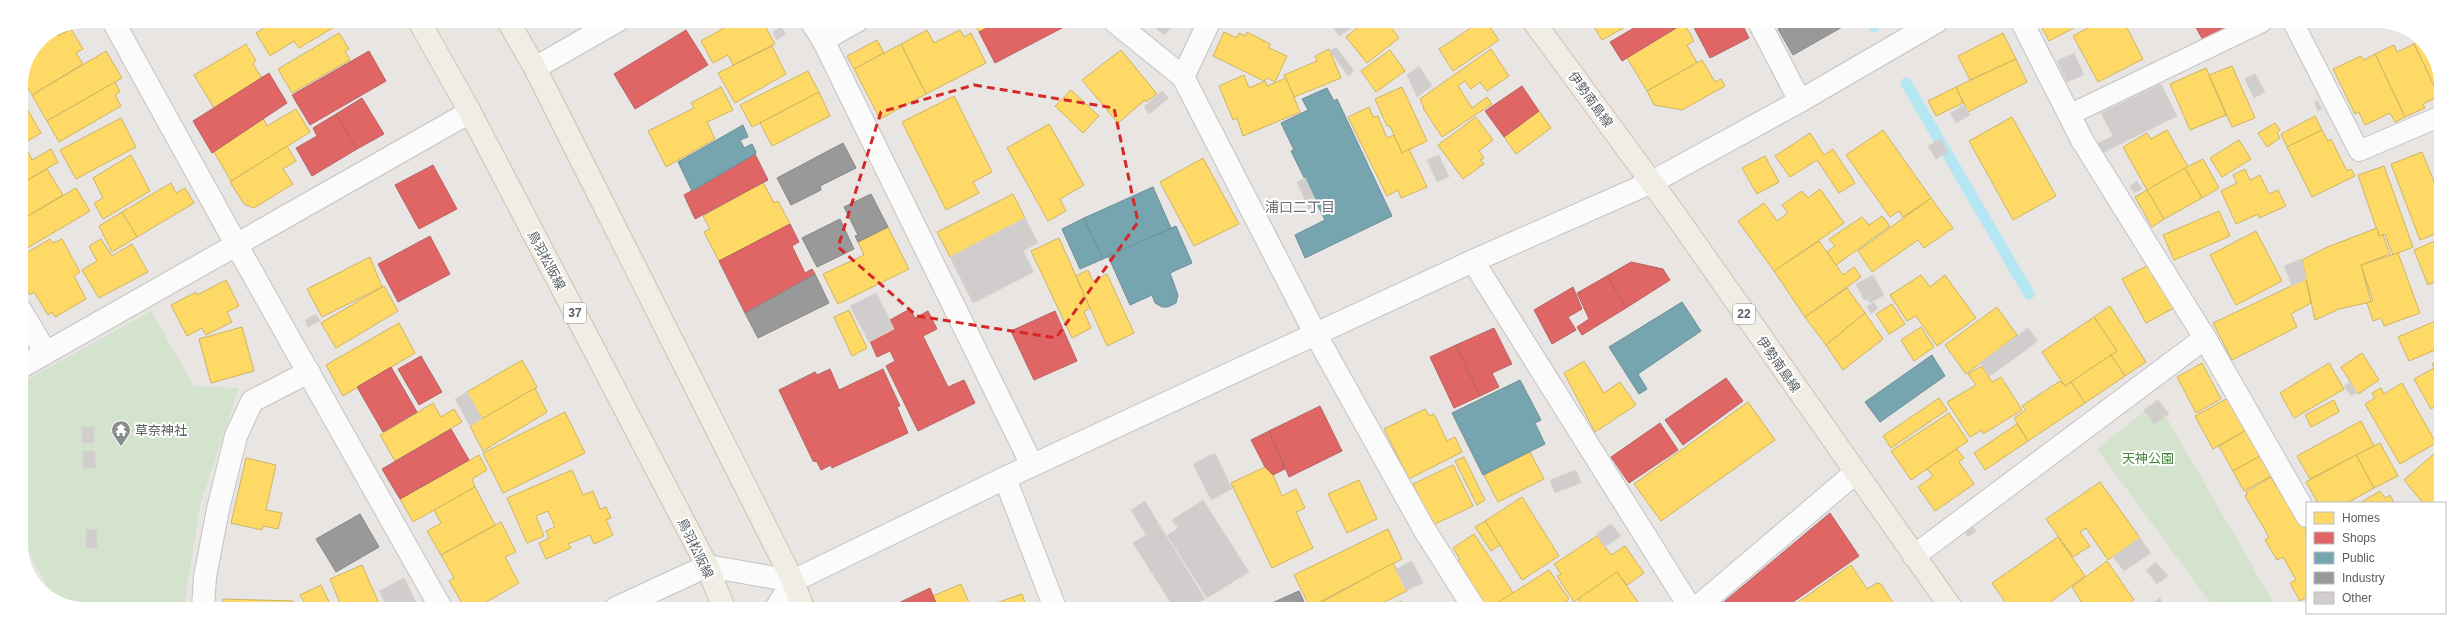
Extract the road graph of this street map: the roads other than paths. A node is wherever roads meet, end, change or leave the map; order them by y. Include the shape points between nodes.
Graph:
1 (117, 28) edge
2 (423, 28) edge
3 (512, 28) edge
4 (605, 28) edge
5 (815, 28) edge
6 (844, 28) edge
7 (1122, 28) edge
8 (1206, 28) edge
9 (1538, 28) edge
10 (1762, 28) edge
11 (1926, 28) edge
12 (2025, 28) edge
13 (2250, 28) edge
14 (2295, 28) edge
15 (823, 40) junction
16 (535, 68) junction
17 (1183, 77) junction
18 (1800, 101) junction
19 (470, 112) junction
20 (2069, 115) junction
21 (2434, 119) edge
22 (1652, 182) junction
23 (236, 244) junction
24 (1473, 261) junction
25 (28, 323) edge
26 (1316, 335) junction
27 (2204, 338) junction
28 (46, 353) junction
29 (28, 363) edge
30 (309, 372) junction
31 (1032, 465) junction
32 (1855, 473) junction
33 (1005, 478) junction
34 (2306, 514) edge
35 (1914, 556) junction
36 (707, 566) junction
37 (793, 581) junction
38 (203, 602) edge
39 (438, 602) edge
40 (629, 602) edge
41 (722, 602) edge
42 (780, 602) edge
43 (801, 602) edge
44 (1053, 602) edge
45 (1470, 602) edge
46 (1687, 602) edge
47 (1704, 602) edge
48 (1947, 602) edge

1 - 23 street
2 - 19 main road, 鳥羽松阪線 / 37
3 - 16 main road
4 - 16 street
5 - 15 street
6 - 15 street
7 - 17 street
8 - 17 street
9 - 22 main road, 伊勢南島線 / 22
10 - 18 street
11 - 18 street
12 - 20 street
13 - 20 lane
14 - 21 lane via 2359,151
15 - 31 street
16 - 37 main road
17 - 26 street
18 - 22 street
19 - 23 street
19 - 36 main road, 鳥羽松阪線 / 37
20 - 27 street
22 - 24 street
22 - 32 main road, 伊勢南島線 / 22
23 - 28 street
23 - 30 street
24 - 26 street
24 - 46 street
25 - 28 street
26 - 31 street
26 - 45 street via 1424,529
27 - 34 street
27 - 35 street
28 - 29 street
30 - 38 street via 252,400 236,436 218,508 205,577
30 - 39 street
31 - 33 street
32 - 35 main road, 伊勢南島線 / 22
32 - 47 street
33 - 37 street
33 - 44 street
35 - 48 main road, 伊勢南島線 / 22
36 - 37 street
36 - 40 street
36 - 41 main road, 鳥羽松阪線 / 37
37 - 42 street
37 - 43 main road

